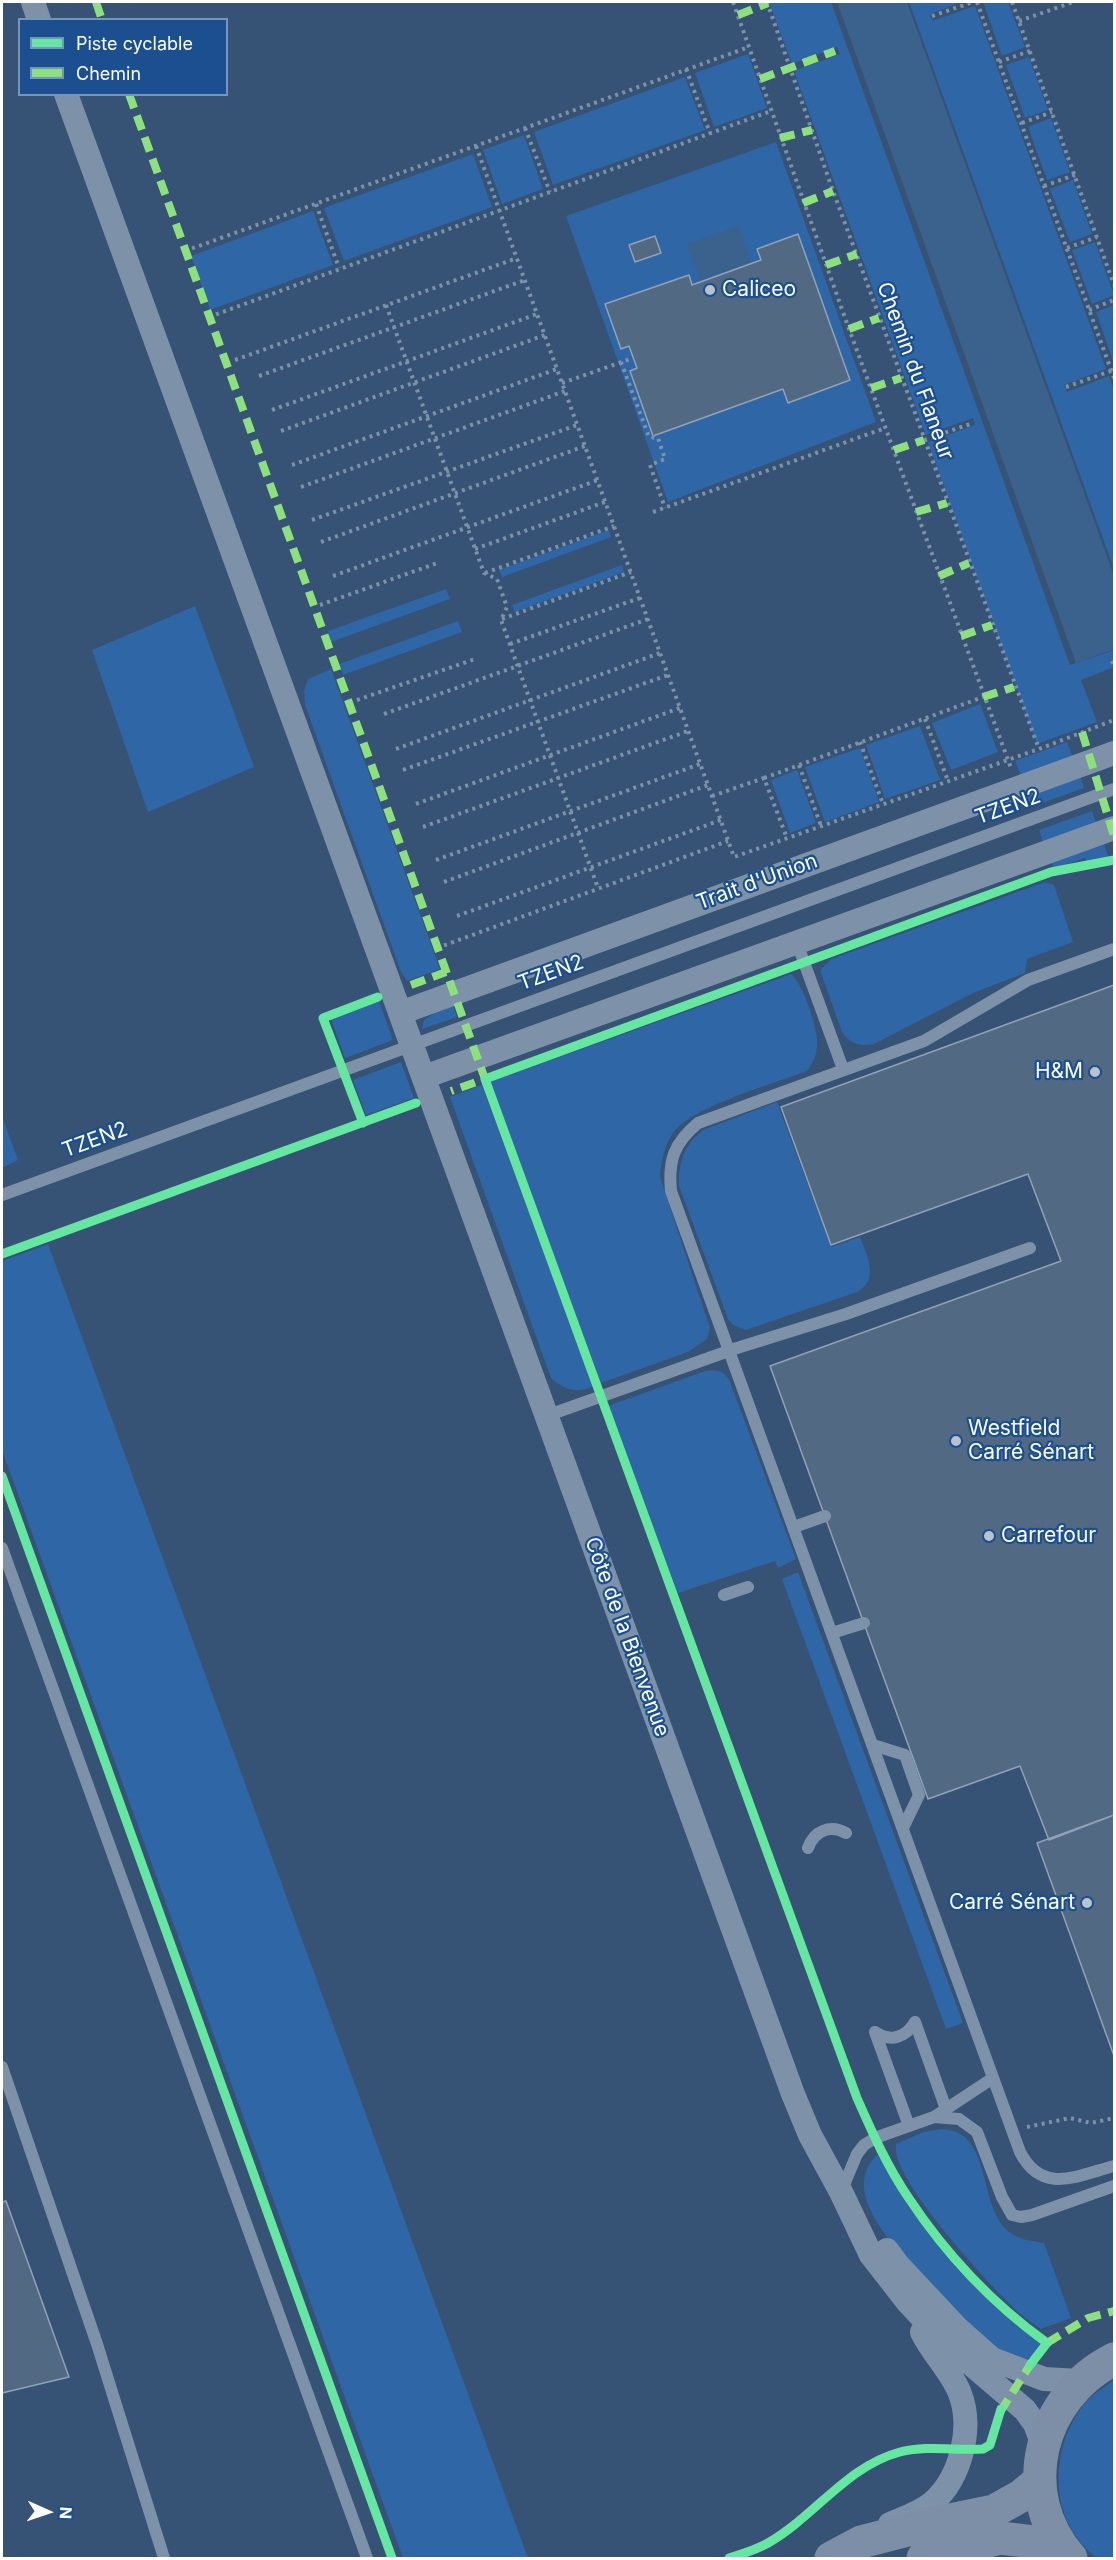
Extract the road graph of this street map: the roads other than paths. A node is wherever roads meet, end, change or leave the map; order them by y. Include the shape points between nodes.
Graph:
1 (33, 2) edge
2 (38, 18) edge
3 (67, 96) edge
4 (1114, 753) edge
5 (1114, 789) edge
6 (1114, 828) edge
7 (797, 943) junction
8 (1114, 949) edge
9 (400, 1013) junction
10 (411, 1044) junction
11 (843, 1069) junction
12 (424, 1077) junction
13 (2, 1195) edge
14 (1030, 1248) dead end
15 (730, 1351) junction
16 (546, 1416) junction
17 (825, 1516) dead end
18 (794, 1527) junction
19 (2, 1548) edge
20 (748, 1587) dead end
21 (724, 1596) dead end
22 (864, 1623) dead end
23 (832, 1633) junction
24 (873, 1745) junction
25 (903, 1828) junction
26 (846, 1833) dead end
27 (808, 1848) dead end
28 (2, 2067) edge
29 (993, 2078) junction
30 (946, 2109) junction
31 (934, 2117) junction
32 (909, 2126) junction
33 (1114, 2166) edge
34 (1114, 2186) edge
35 (841, 2192) junction
36 (906, 2300) junction
37 (1114, 2359) edge
38 (1080, 2382) junction
39 (1043, 2445) junction
40 (1039, 2481) junction
41 (861, 2542) junction
42 (1065, 2552) edge
43 (164, 2559) edge
44 (367, 2559) edge
45 (831, 2559) edge
46 (923, 2559) edge

1 - 2 street
3 - 9 street, Côte de la Bienvenue
4 - 9 street, Trait d'Union
5 - 10 lane, TZEN2
6 - 7 street
7 - 11 lane
7 - 12 street
8 - 11 lane via 1028,981 924,1041
9 - 10 street, Côte de la Bienvenue
10 - 12 street, Côte de la Bienvenue
10 - 13 lane, TZEN2
11 - 15 lane via 698,1123 682,1136 674,1154 669,1172 671,1191
12 - 16 street, Côte de la Bienvenue
14 - 15 lane
15 - 16 lane
15 - 18 lane
16 - 35 street, Côte de la Bienvenue via 793,2094
17 - 18 lane
18 - 23 lane
19 - 44 lane
20 - 21 lane
22 - 23 lane
23 - 24 lane
24 - 25 lane
24 - 25 lane via 905,1755 919,1795
25 - 29 lane
26 - 27 lane via 823,1830
28 - 43 lane via 97,2344
29 - 30 lane
29 - 33 lane via 1028,2168 1043,2178 1056,2179
30 - 31 lane
30 - 32 lane via 915,2022 900,2037 887,2038 875,2032
31 - 32 lane
31 - 34 lane via 959,2119 977,2132 1012,2215 1032,2215
32 - 35 lane via 864,2145 856,2154
35 - 36 street, Côte de la Bienvenue via 871,2255
35 - 38 street, Côte de la Bienvenue via 898,2265 992,2359 1044,2379
36 - 39 street, Côte de la Bienvenue via 943,2340 1025,2410
36 - 41 street via 925,2339 959,2391 965,2428 962,2449 957,2467 932,2503 873,2531
37 - 38 main road
38 - 39 main road via 1057,2410
39 - 40 main road
40 - 41 main road via 994,2511
40 - 42 main road via 1045,2514
41 - 45 main road
42 - 46 main road via 1000,2538

